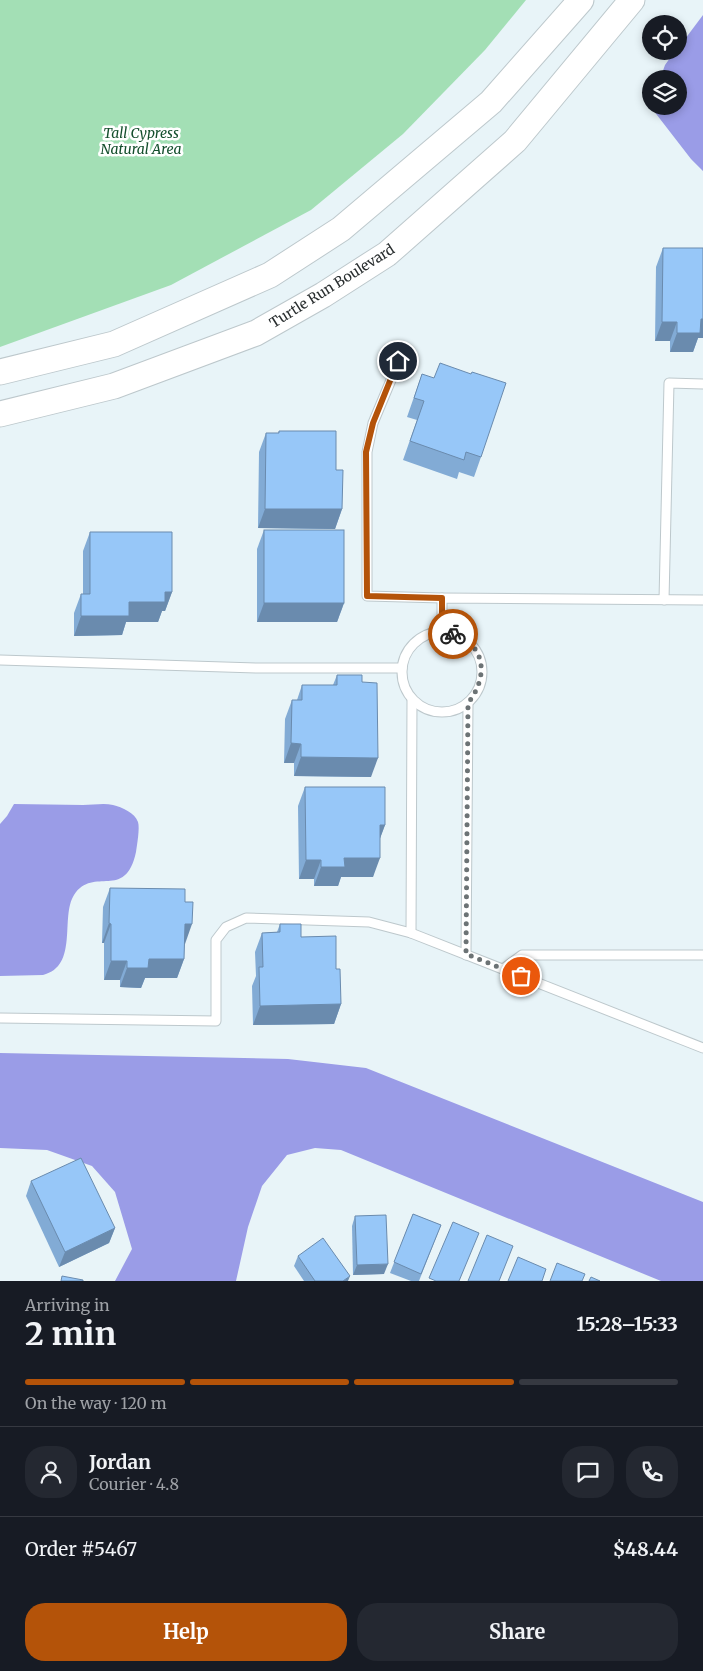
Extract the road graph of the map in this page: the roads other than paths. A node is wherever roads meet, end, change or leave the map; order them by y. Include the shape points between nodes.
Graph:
1 (582, 0) edge
2 (632, 0) edge
3 (398, 361) dead end
4 (0, 372) edge
5 (703, 384) edge
6 (0, 414) edge
7 (442, 598) junction
8 (664, 600) junction
9 (703, 600) edge
10 (442, 632) junction
11 (0, 660) edge
12 (402, 668) junction
13 (412, 700) junction
14 (468, 703) junction
15 (411, 933) junction
16 (466, 954) junction
17 (703, 955) edge
18 (503, 969) junction
19 (0, 1018) edge
20 (703, 1048) edge

1 - 4 street via 491,102 341,230 270,275 114,344
2 - 6 street, Turtle Run Boulevard via 515,141 387,254 256,333 114,386
3 - 7 lane via 373,423 366,452 367,596
5 - 8 lane via 669,383
7 - 8 lane
7 - 10 lane
8 - 9 lane
10 - 12 lane via 430,633 411,646
10 - 14 lane via 456,634 468,642 482,665 482,679
11 - 12 lane via 256,668
12 - 13 lane via 402,682
13 - 14 lane via 429,711 443,713
13 - 15 lane
14 - 16 lane
15 - 16 lane
15 - 19 lane via 369,922 246,918 226,927 216,940 216,1021
16 - 18 lane
17 - 18 lane via 522,955
18 - 20 lane

